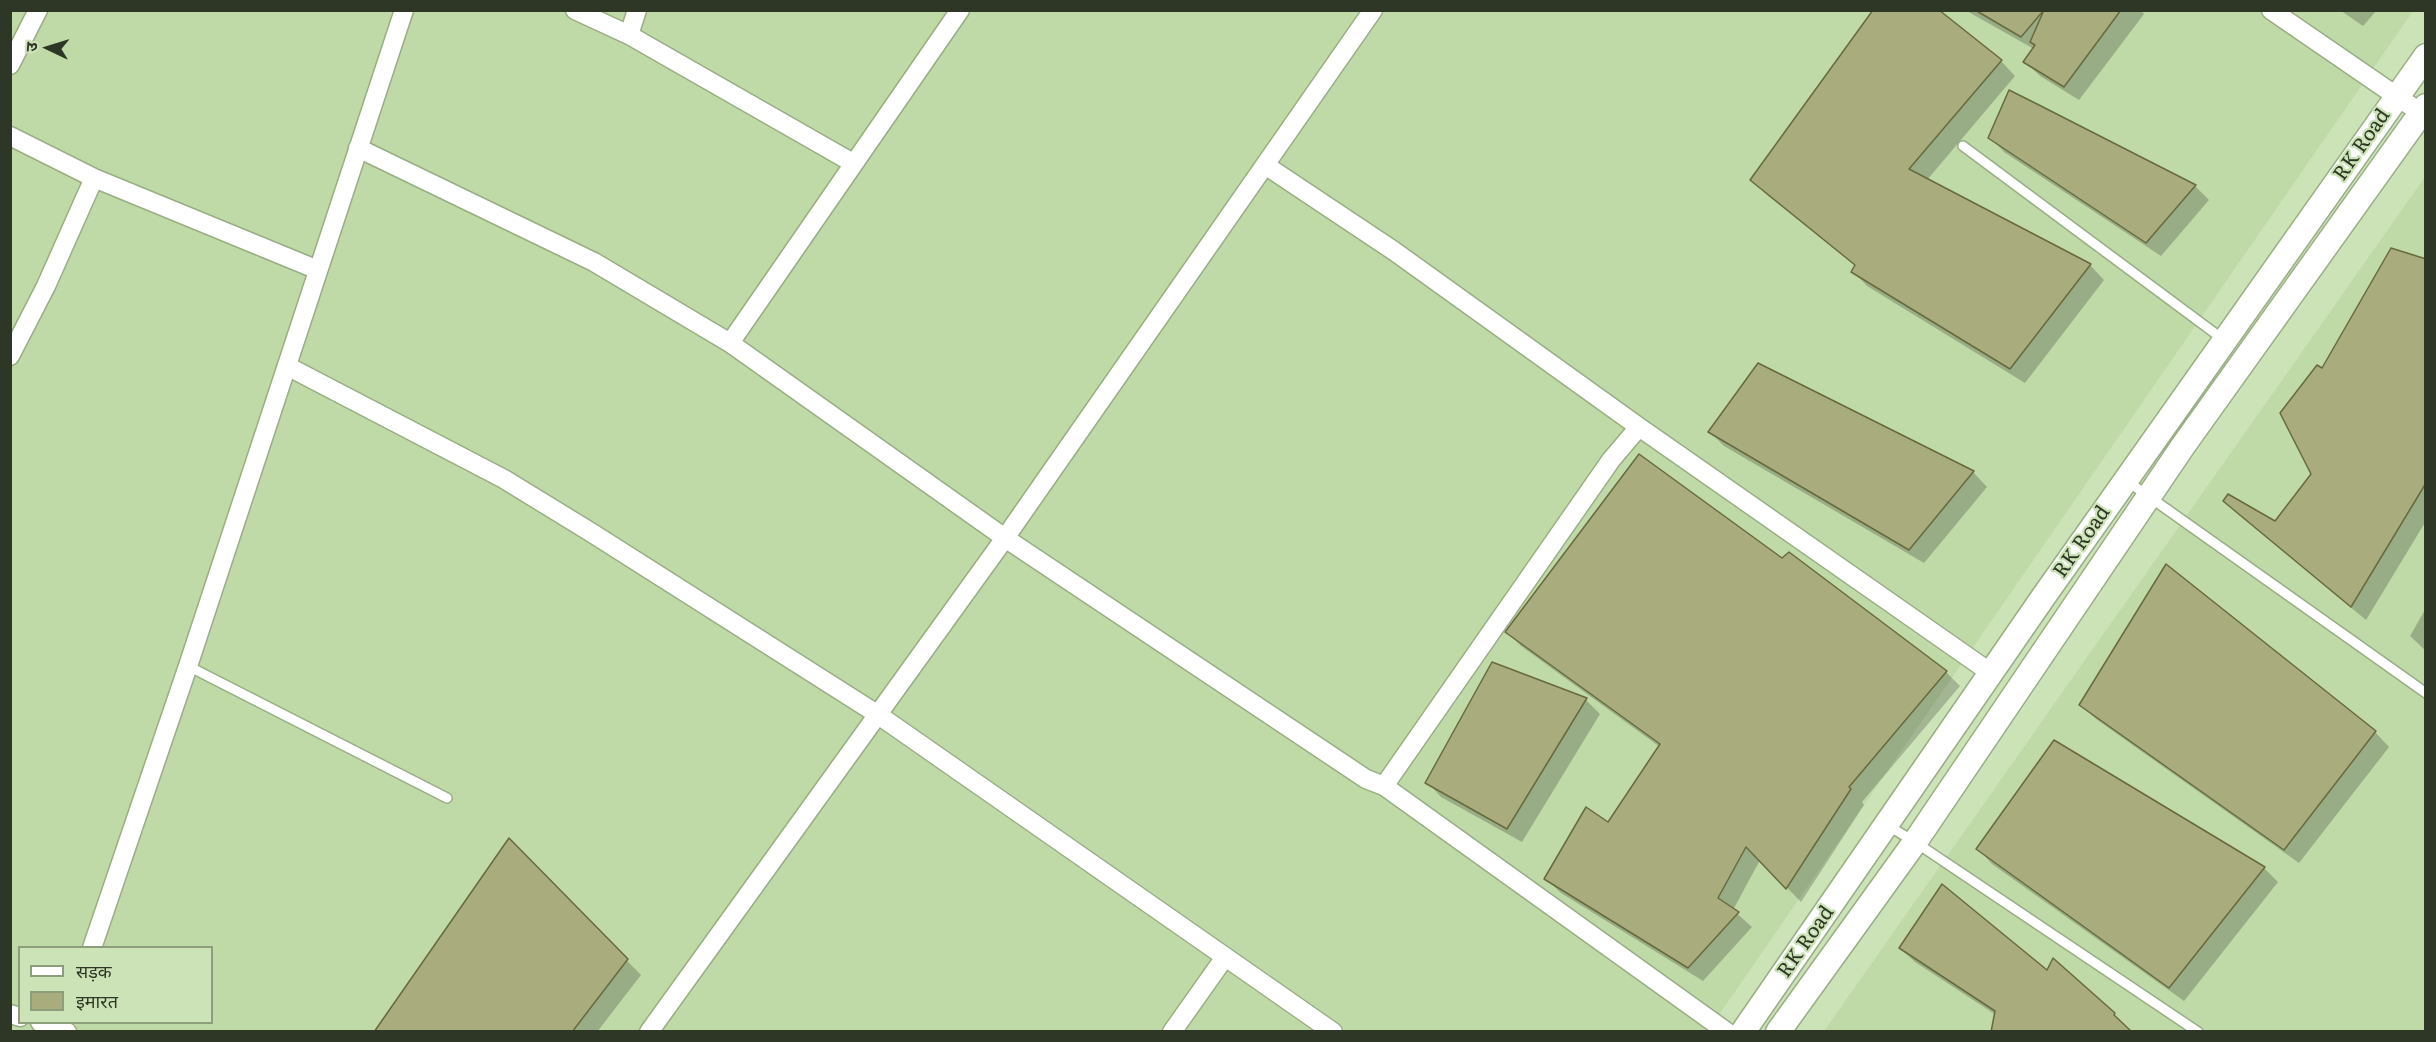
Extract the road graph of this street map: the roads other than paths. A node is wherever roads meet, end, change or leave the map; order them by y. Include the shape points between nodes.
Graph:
1 (38, 10) edge
2 (404, 10) edge
3 (575, 10) edge
4 (637, 10) edge
5 (960, 10) edge
6 (1373, 10) edge
7 (2271, 10) edge
8 (629, 34) junction
9 (2426, 56) edge
10 (10, 65) edge
11 (2396, 96) junction
12 (2424, 111) edge
13 (10, 136) edge
14 (1963, 146) dead end
15 (358, 148) junction
16 (853, 163) junction
17 (1265, 165) junction
18 (94, 177) junction
19 (318, 270) junction
20 (2224, 340) junction
21 (730, 343) junction
22 (10, 356) edge
23 (287, 366) junction
24 (1639, 427) junction
25 (2126, 480) junction
26 (2149, 497) junction
27 (1005, 538) junction
28 (188, 666) junction
29 (1991, 673) junction
30 (2426, 693) edge
31 (877, 714) junction
32 (1384, 786) junction
33 (447, 798) dead end
34 (1887, 825) junction
35 (1915, 842) junction
36 (93, 946) edge
37 (1225, 957) junction
38 (45, 1024) edge
39 (66, 1028) edge
40 (649, 1032) edge
41 (1172, 1032) edge
42 (1333, 1032) edge
43 (1727, 1032) edge
44 (1743, 1032) edge
45 (1778, 1032) edge
46 (2198, 1032) edge

1 - 10 street
2 - 15 street
3 - 8 street
4 - 8 street
5 - 16 street
6 - 17 street
7 - 11 street
8 - 16 street
9 - 11 street, RK Road
11 - 12 street
11 - 20 street, RK Road
12 - 26 street, RK Road
13 - 18 street
14 - 20 lane
15 - 19 street
15 - 21 street via 594,262
16 - 21 street
17 - 24 street via 1394,251
17 - 27 street
18 - 19 street
18 - 22 street
19 - 23 street
20 - 25 street, RK Road
21 - 27 street
23 - 28 street
23 - 31 street via 504,479
24 - 29 street
24 - 32 street via 1611,460
25 - 26 lane
25 - 29 street, RK Road
26 - 30 lane
26 - 35 street, RK Road
27 - 31 street
27 - 32 street via 1366,779
28 - 33 lane
28 - 36 street
29 - 34 street, RK Road
31 - 37 street
31 - 40 street
32 - 43 street
34 - 35 lane
34 - 44 street, RK Road
35 - 45 street, RK Road
35 - 46 lane
37 - 41 street
37 - 42 street
38 - 39 street

